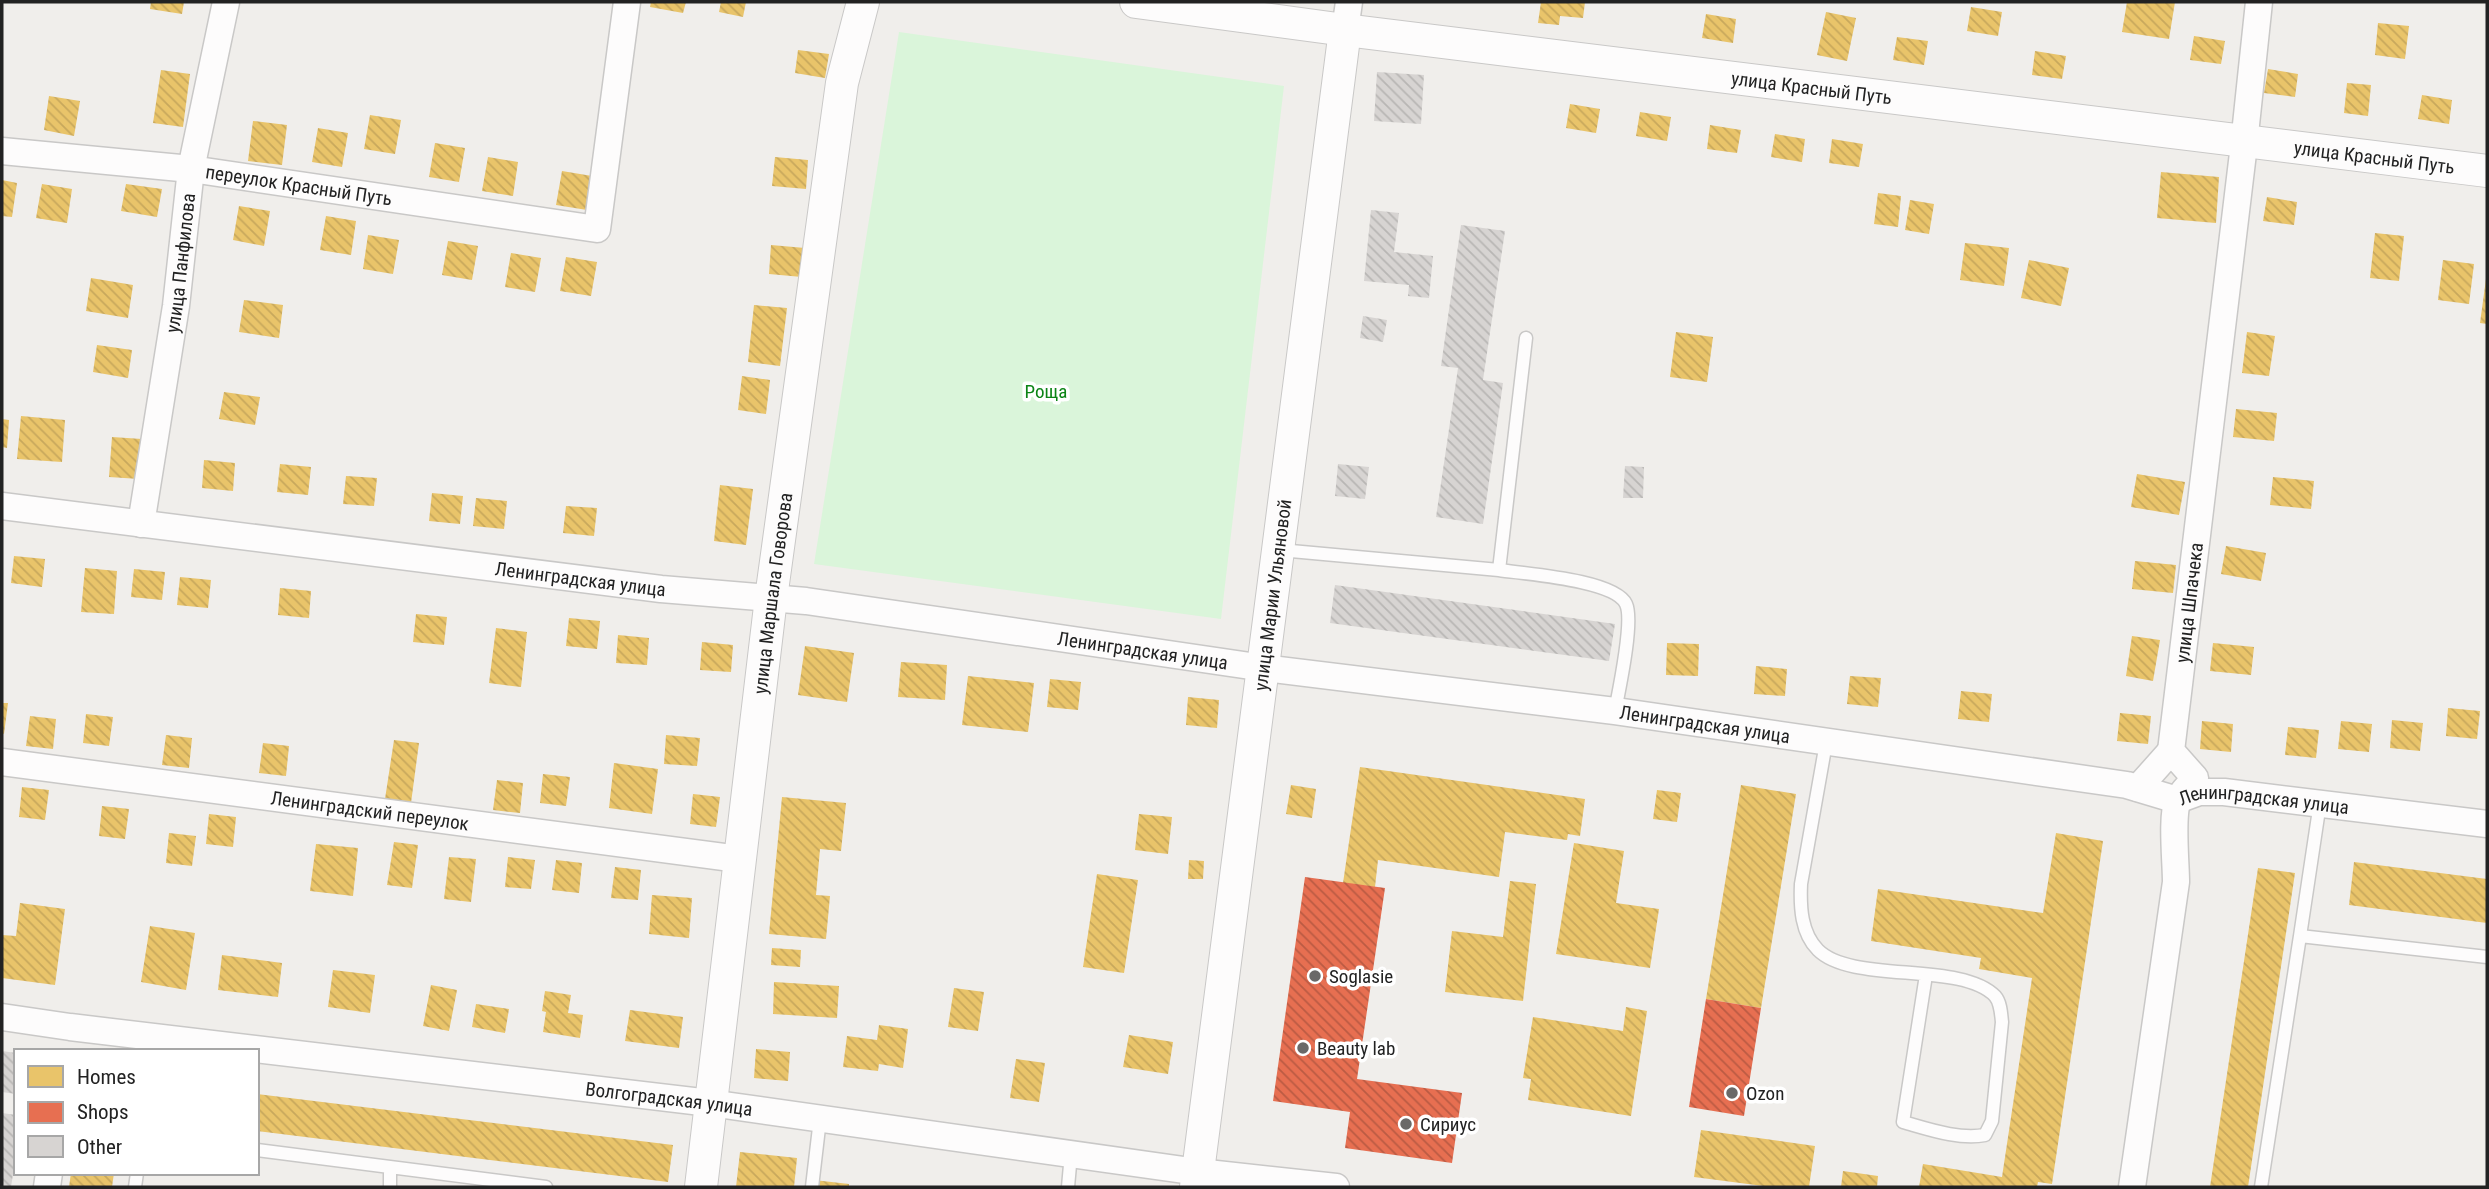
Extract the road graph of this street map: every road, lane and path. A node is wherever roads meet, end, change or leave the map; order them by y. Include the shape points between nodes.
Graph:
1 (226, 2) edge
2 (627, 2) edge
3 (863, 2) edge
4 (1136, 2) edge
5 (2259, 2) edge
6 (1347, 16) edge
7 (2244, 141) junction
8 (2, 151) edge
9 (191, 169) junction
10 (2487, 172) edge
11 (1526, 338) dead end
12 (2, 506) edge
13 (141, 524) junction
14 (1279, 550) junction
15 (1499, 570) junction
16 (771, 598) junction
17 (1264, 668) junction
18 (1615, 711) junction
19 (1826, 743) junction
20 (2171, 751) junction
21 (2, 762) edge
22 (2138, 788) junction
23 (2177, 800) junction
24 (2320, 803) junction
25 (2487, 824) edge
26 (739, 859) junction
27 (2300, 936) junction
28 (2487, 957) edge
29 (1926, 975) junction
30 (2, 1017) edge
31 (68, 1039) edge
32 (168, 1049) edge
33 (259, 1058) edge
34 (710, 1103) junction
35 (820, 1119) junction
36 (259, 1150) edge
37 (1071, 1154) junction
38 (390, 1168) junction
39 (1197, 1179) edge
40 (390, 1187) edge
41 (546, 1187) edge
42 (701, 1187) edge
43 (811, 1187) edge
44 (1068, 1187) edge
45 (1334, 1187) edge
46 (2132, 1187) edge
47 (2261, 1187) edge

1 - 9 street, улица Панфилова
2 - 9 street, переулок Красный Путь via 597,229
3 - 16 street, улица Маршала Говорова via 842,83
4 - 6 street, улица Красный Путь
5 - 7 street, улица Шпачека
6 - 7 street, улица Красный Путь
6 - 14 street, улица Марии Ульяновой
7 - 10 street, улица Красный Путь
7 - 20 street, улица Шпачека
8 - 9 street, переулок Красный Путь
9 - 13 street, улица Панфилова via 176,306
11 - 15 lane
12 - 13 street, Ленинградская улица
13 - 16 street, Ленинградская улица via 662,589
14 - 15 lane
14 - 17 street, улица Марии Ульяновой
15 - 18 lane via 1588,583 1622,597 1628,607 1626,645
16 - 17 street, Ленинградская улица
16 - 26 street, улица Маршала Говорова
17 - 18 street, Ленинградская улица
17 - 39 street, улица Марии Ульяновой
18 - 19 street, Ленинградская улица
19 - 22 street, Ленинградская улица
19 - 29 lane via 1801,884 1804,927 1819,951 1834,960
20 - 22 street
20 - 23 street via 2195,778
21 - 26 street, Ленинградский переулок
22 - 23 street, Ленинградская улица
23 - 24 street, Ленинградская улица via 2199,792 2224,792
23 - 46 street via 2176,882
24 - 25 street, Ленинградская улица
24 - 27 lane
26 - 34 street, улица Маршала Говорова
27 - 28 lane
27 - 47 lane
29 - 29 lane via 1903,1122 1954,1134 1985,1135 1992,1121 2001,1008 1995,997 1971,983
30 - 31 street, Волгоградская улица
31 - 32 street, Волгоградская улица
33 - 34 street, Волгоградская улица
34 - 35 street, Волгоградская улица
34 - 42 street, улица Маршала Говорова
35 - 37 street, Волгоградская улица
35 - 43 lane
36 - 38 lane
37 - 39 street, Волгоградская улица
37 - 44 lane
38 - 40 lane
38 - 41 lane
39 - 45 street, Волгоградская улица

